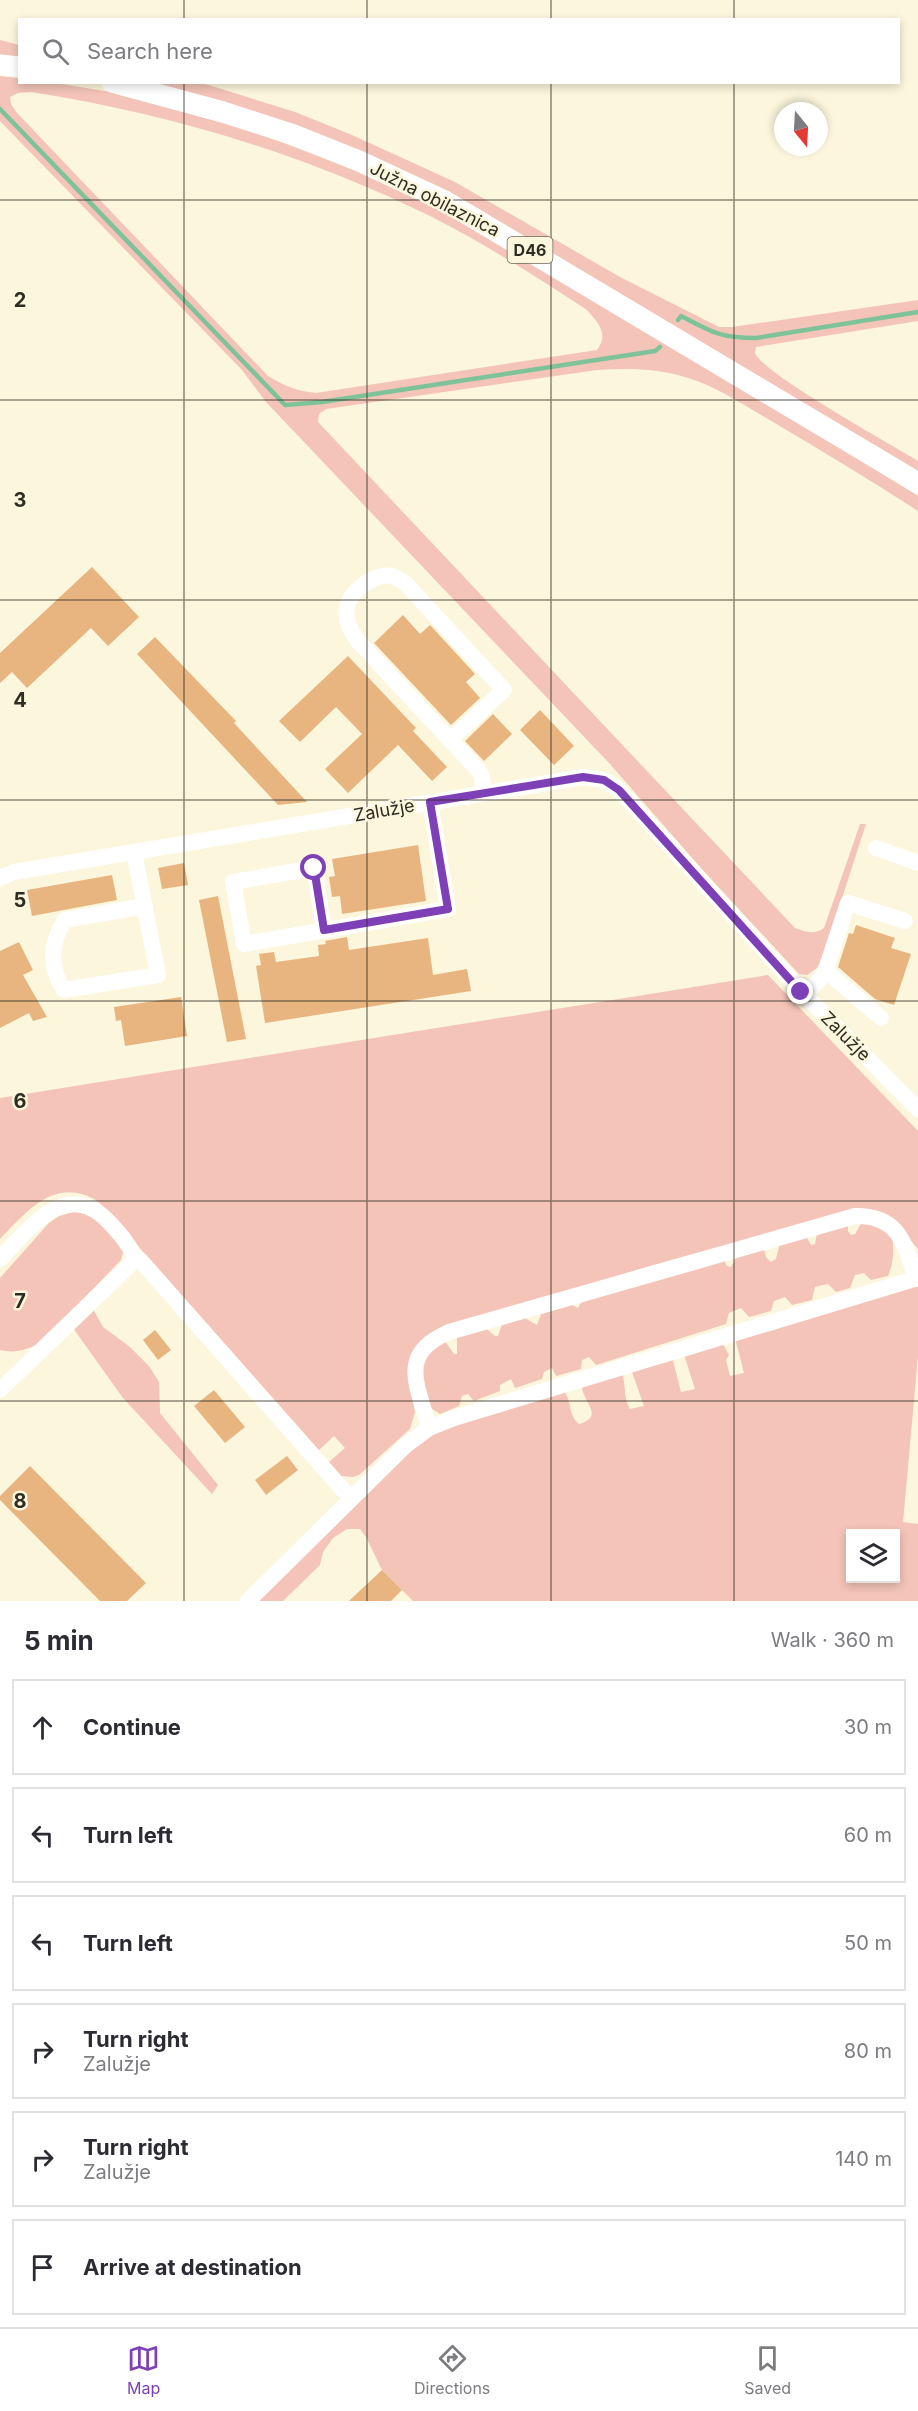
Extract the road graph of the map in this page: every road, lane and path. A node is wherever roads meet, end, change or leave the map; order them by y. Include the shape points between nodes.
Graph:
1 (0, 65) edge
2 (18, 68) edge
3 (120, 84) edge
4 (918, 483) edge
5 (450, 740) junction
6 (484, 793) junction
7 (430, 802) junction
8 (876, 848) dead end
9 (134, 852) junction
10 (918, 863) edge
11 (0, 878) edge
12 (145, 906) junction
13 (905, 921) dead end
14 (324, 930) junction
15 (825, 970) junction
16 (805, 995) junction
17 (881, 1018) dead end
18 (918, 1109) edge
19 (0, 1259) edge
20 (136, 1259) junction
21 (917, 1279) edge
22 (4, 1378) edge
23 (429, 1428) junction
24 (351, 1499) junction
25 (248, 1601) edge

1 - 2 main road
3 - 4 main road, Južna obilaznica / D46 via 223,111 294,135 445,201
5 - 5 street via 351,632 346,606 352,593 370,579 391,576 405,583 504,690
5 - 6 street via 478,770
6 - 7 street, Zalužje
6 - 16 street, Zalužje via 583,777 604,780 619,790
7 - 9 street, Zalužje
7 - 14 street via 448,909
8 - 10 street
9 - 11 street, Zalužje via 14,872
9 - 12 street
12 - 12 street via 158,975 64,990 53,964 56,933 65,920
13 - 15 street via 848,903
14 - 14 street via 244,944 233,882 314,868
15 - 16 street
15 - 17 street
16 - 18 street, Zalužje
19 - 20 street via 45,1214 78,1204 105,1218 127,1241
20 - 22 street
20 - 24 street
21 - 23 street via 556,1386
21 - 23 street via 894,1227 866,1215 855,1216 449,1332 425,1345 416,1363
23 - 24 street
24 - 25 street

